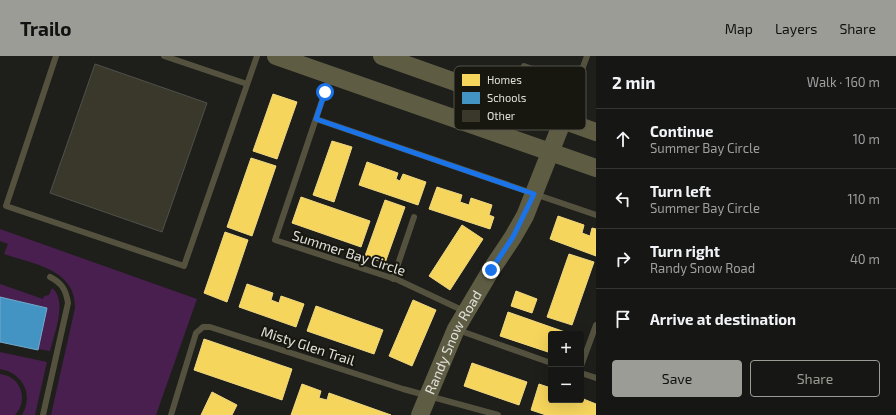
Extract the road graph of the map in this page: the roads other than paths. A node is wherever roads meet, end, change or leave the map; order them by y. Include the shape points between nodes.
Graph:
1 (56, 56) edge
2 (164, 56) edge
3 (257, 56) edge
4 (276, 56) edge
5 (382, 56) edge
6 (587, 56) edge
7 (584, 66) edge
8 (331, 75) junction
9 (454, 81) edge
10 (247, 84) junction
11 (454, 118) edge
12 (316, 119) junction
13 (586, 128) edge
14 (487, 130) edge
15 (560, 130) edge
16 (596, 132) edge
17 (550, 152) junction
18 (596, 168) edge
19 (534, 194) junction
20 (596, 215) edge
21 (414, 217) dead end
22 (50, 277) dead end
23 (393, 279) junction
24 (466, 312) junction
25 (596, 325) edge
26 (456, 329) junction
27 (584, 358) edge
28 (548, 361) edge
29 (584, 374) edge
30 (596, 378) edge
31 (427, 396) junction
32 (43, 415) edge
33 (171, 415) edge
34 (420, 415) edge
35 (498, 415) edge

1 - 10 lane via 6,206 184,266
2 - 10 lane
3 - 10 lane
4 - 8 main road
5 - 9 main road
6 - 7 lane
8 - 11 main road
8 - 12 lane, Summer Bay Circle
12 - 19 lane
12 - 23 lane, Summer Bay Circle via 275,240
13 - 16 main road
14 - 17 main road
15 - 17 main road, Randy Snow Road
17 - 18 main road
17 - 19 main road, Randy Snow Road
19 - 20 lane
19 - 24 main road, Randy Snow Road via 513,237
21 - 23 lane
22 - 32 lane via 61,284 68,303
23 - 24 lane, Summer Bay Circle
24 - 26 main road, Randy Snow Road
25 - 27 lane
26 - 28 lane
26 - 31 main road, Randy Snow Road
29 - 30 lane
31 - 33 lane, Misty Glen Trail via 210,327 203,327 196,333
31 - 34 main road, Randy Snow Road
31 - 35 lane, Misty Glen Trail

